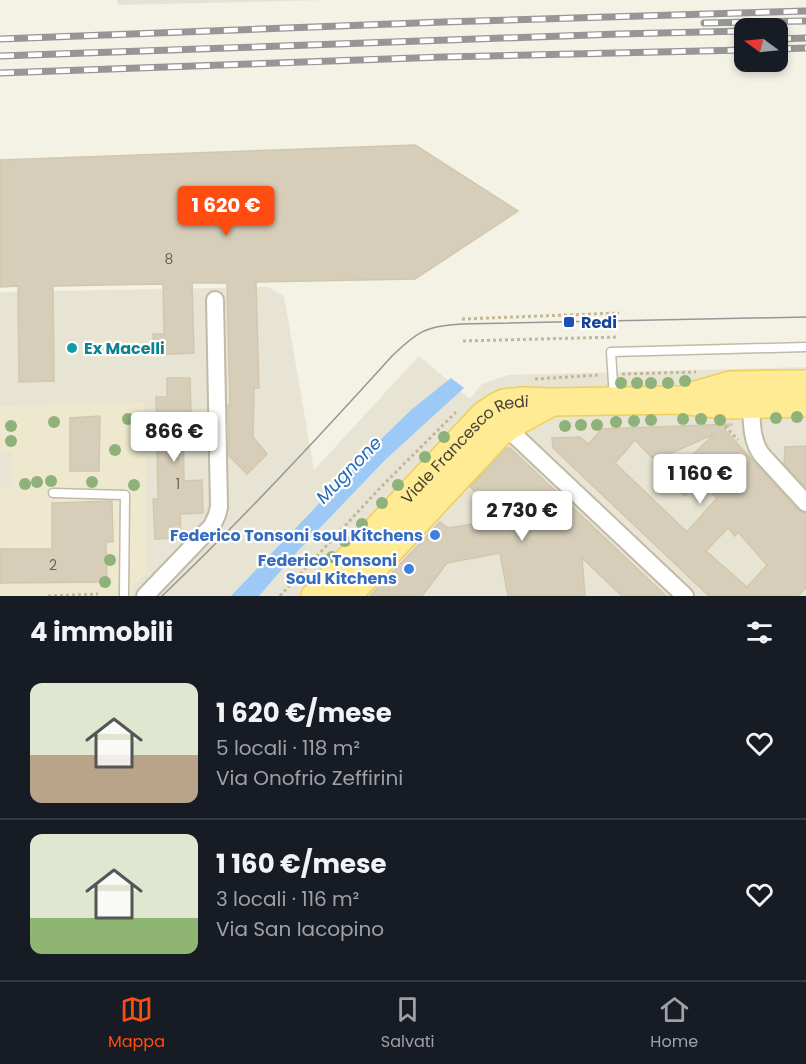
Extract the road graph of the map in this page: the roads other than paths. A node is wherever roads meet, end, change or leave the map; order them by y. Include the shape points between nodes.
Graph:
1 (215, 300) dead end
2 (806, 346) edge
3 (806, 384) edge
4 (613, 387) junction
5 (679, 400) junction
6 (551, 402) junction
7 (806, 404) edge
8 (751, 405) junction
9 (506, 427) junction
10 (53, 493) dead end
11 (806, 503) edge
12 (124, 596) edge
13 (145, 596) edge
14 (315, 596) edge
15 (347, 596) edge
16 (686, 596) edge

1 - 13 street via 217,515 212,526
2 - 4 lane via 610,352
3 - 5 main road, Viale Francesco Redi via 731,385
4 - 5 main road, Viale Francesco Redi
4 - 6 main road, Viale Francesco Redi
5 - 8 main road, Viale Francesco Redi
6 - 9 main road, Viale Francesco Redi
6 - 14 main road, Viale Francesco Redi via 509,402 484,415
7 - 8 main road, Viale Francesco Redi
8 - 11 street via 756,446
9 - 15 main road, Viale Francesco Redi
9 - 16 street
10 - 12 lane via 125,495

